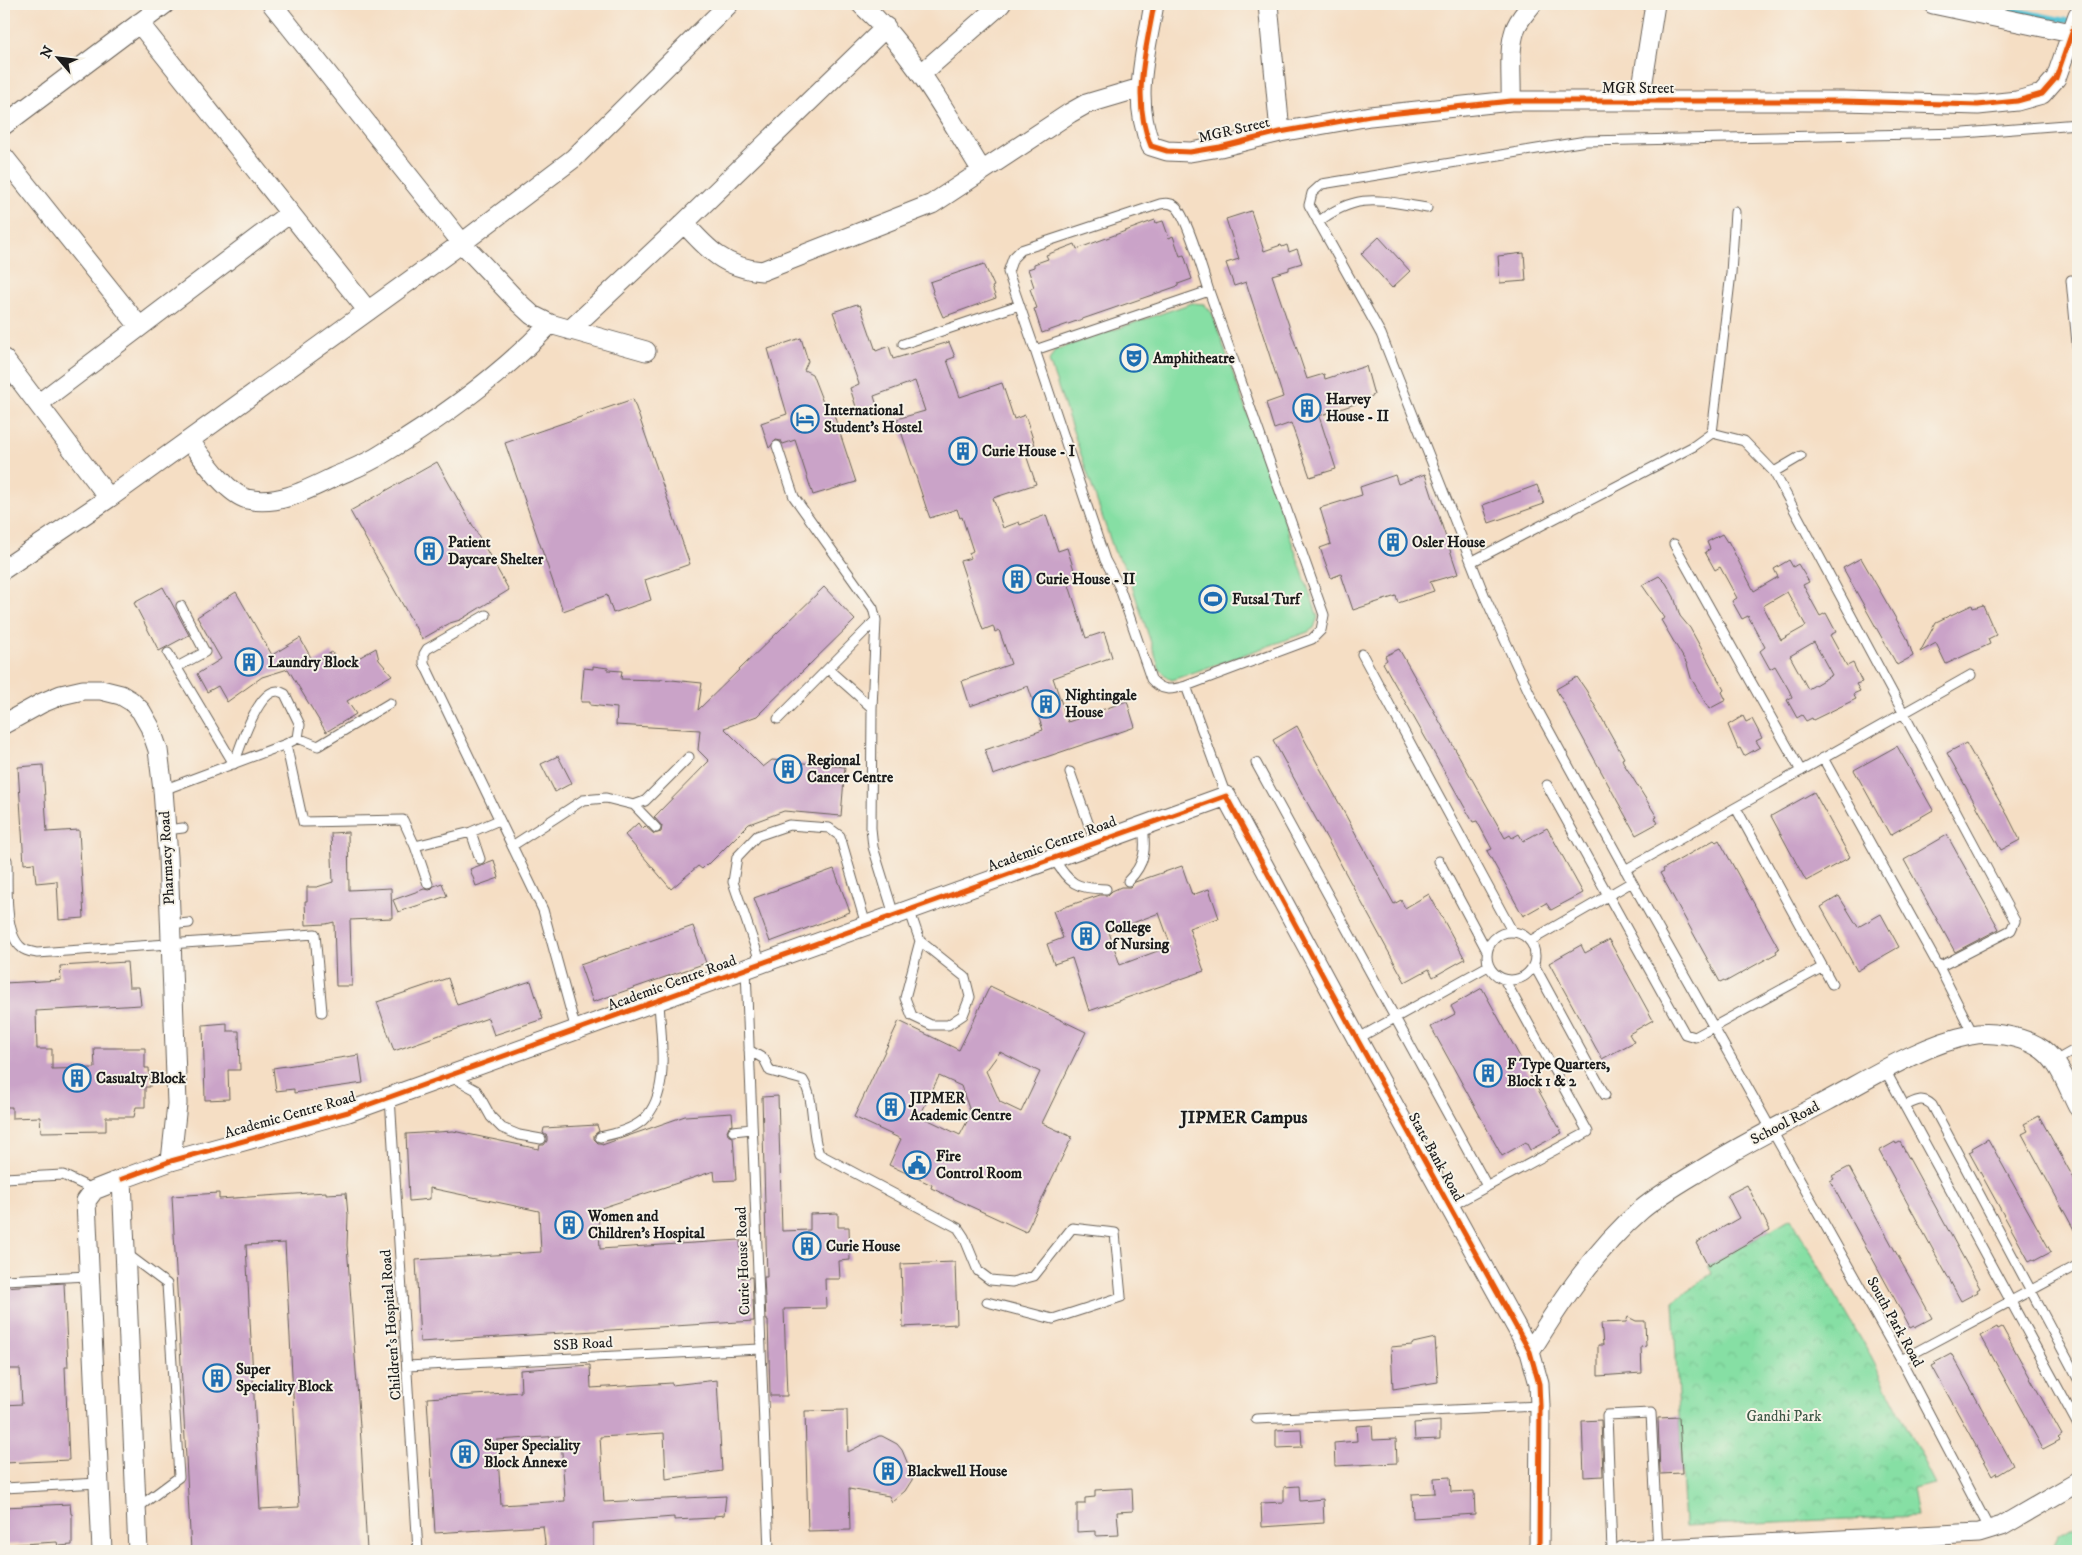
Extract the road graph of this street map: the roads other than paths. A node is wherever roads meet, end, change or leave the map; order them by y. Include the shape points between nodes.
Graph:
1 (163, 4) edge
2 (272, 4) edge
3 (729, 4) edge
4 (861, 4) edge
5 (1001, 4) edge
6 (1154, 4) edge
7 (1268, 4) edge
8 (1532, 4) edge
9 (1655, 4) edge
10 (1933, 4) edge
11 (2078, 15) edge
12 (139, 23) junction
13 (886, 27) junction
14 (2071, 33) junction
15 (922, 74) junction
16 (1140, 88) junction
17 (1511, 100) junction
18 (1640, 100) junction
19 (2078, 124) edge
20 (4, 125) edge
21 (1280, 132) junction
22 (4, 156) edge
23 (982, 171) junction
24 (1427, 208) dead end
25 (1735, 212) dead end
26 (290, 213) junction
27 (1318, 222) junction
28 (684, 223) junction
29 (462, 243) junction
30 (2072, 280) dead end
31 (1209, 291) junction
32 (1019, 305) junction
33 (368, 311) junction
34 (550, 324) junction
35 (139, 326) junction
36 (570, 330) junction
37 (903, 344) dead end
38 (1035, 350) junction
39 (646, 351) dead end
40 (2078, 354) edge
41 (4, 359) edge
42 (38, 404) junction
43 (1712, 433) junction
44 (189, 440) junction
45 (777, 446) dead end
46 (1801, 456) dead end
47 (1774, 472) junction
48 (109, 498) junction
49 (1674, 544) dead end
50 (1471, 562) junction
51 (5, 566) edge
52 (181, 606) dead end
53 (486, 615) dead end
54 (876, 620) junction
55 (168, 653) dead end
56 (1362, 654) dead end
57 (177, 668) junction
58 (828, 669) junction
59 (1971, 675) dead end
60 (1186, 686) junction
61 (390, 703) dead end
62 (872, 708) junction
63 (1903, 713) junction
64 (778, 719) dead end
65 (4, 724) edge
66 (298, 738) junction
67 (286, 744) junction
68 (688, 757) dead end
69 (1823, 758) junction
70 (1256, 763) dead end
71 (234, 764) junction
72 (1801, 771) junction
73 (1070, 772) dead end
74 (1547, 785) dead end
75 (163, 790) junction
76 (1226, 796) junction
77 (634, 805) junction
78 (1736, 808) junction
79 (500, 820) junction
80 (1143, 825) junction
81 (656, 828) dead end
82 (471, 832) junction
83 (1095, 842) junction
84 (415, 846) junction
85 (512, 846) junction
86 (1052, 857) junction
87 (480, 859) dead end
88 (7, 860) dead end
89 (1438, 861) dead end
90 (1625, 870) junction
91 (1128, 881) dead end
92 (1632, 882) junction
93 (428, 884) dead end
94 (1106, 889) dead end
95 (1608, 896) junction
96 (901, 912) junction
97 (189, 923) dead end
98 (170, 924) junction
99 (866, 925) junction
100 (1512, 931) junction
101 (920, 941) junction
102 (1530, 941) junction
103 (170, 946) junction
104 (1487, 951) junction
105 (1534, 965) junction
106 (1488, 966) junction
107 (754, 967) junction
108 (1823, 967) junction
109 (1939, 968) junction
110 (1504, 979) junction
111 (1832, 984) dead end
112 (659, 1001) junction
113 (322, 1012) dead end
114 (1394, 1018) junction
115 (1713, 1027) junction
116 (576, 1030) junction
117 (1973, 1034) junction
118 (1357, 1039) junction
119 (2078, 1048) edge
120 (749, 1050) junction
121 (2055, 1062) junction
122 (1885, 1070) junction
123 (449, 1076) junction
124 (1605, 1095) dead end
125 (390, 1097) junction
126 (1905, 1106) junction
127 (2078, 1107) edge
128 (752, 1129) junction
129 (1771, 1130) junction
130 (733, 1131) dead end
131 (600, 1137) dead end
132 (541, 1139) dead end
133 (171, 1161) junction
134 (4, 1178) edge
135 (122, 1179) junction
136 (1487, 1186) junction
137 (94, 1190) junction
138 (1449, 1207) junction
139 (125, 1253) junction
140 (2078, 1265) edge
141 (89, 1276) junction
142 (4, 1280) edge
143 (2031, 1290) junction
144 (2010, 1301) junction
145 (986, 1302) dead end
146 (760, 1349) junction
147 (1530, 1352) junction
148 (1901, 1360) junction
149 (407, 1366) junction
150 (2078, 1379) edge
151 (1540, 1406) junction
152 (1256, 1419) dead end
153 (2078, 1426) edge
154 (2078, 1482) edge
155 (99, 1483) junction
156 (4, 1488) edge
157 (136, 1509) junction
158 (1990, 1530) junction
159 (1752, 1548) edge
160 (1658, 1550) junction
161 (102, 1551) edge
162 (138, 1551) edge
163 (418, 1551) edge
164 (769, 1551) edge
165 (1539, 1551) edge
166 (1612, 1551) edge
167 (1623, 1551) edge

1 - 12 street
2 - 29 street
3 - 29 street via 574,158
4 - 13 street
5 - 15 street
6 - 16 street
7 - 21 street
8 - 17 street via 1515,30
9 - 18 street
10 - 14 street
11 - 14 street, MGR Street
12 - 20 street
12 - 26 street
13 - 15 street
13 - 28 street
14 - 18 street, MGR Street via 2056,78 2042,94 2016,101 1978,105
15 - 23 street
16 - 21 street, MGR Street via 1145,130 1151,146 1167,151 1190,152
16 - 23 street via 1086,104
17 - 18 street, MGR Street
17 - 21 street, MGR Street via 1370,116
19 - 27 lane, South Park Road via 1964,133 1586,141 1322,184 1312,193 1309,205
22 - 35 street
23 - 28 street via 932,204 762,271 730,263 707,248
24 - 27 lane via 1373,200 1357,202 1333,211
25 - 43 lane
26 - 33 street
26 - 35 street
27 - 50 lane, South Park Road via 1381,334
28 - 36 street
29 - 33 street
29 - 34 street via 532,315
30 - 40 lane
31 - 32 lane via 1179,210 1174,205 1160,204 1021,250 1013,258 1008,272
31 - 38 lane
31 - 60 lane via 1324,615 1321,630 1312,639
32 - 37 lane
32 - 38 lane
33 - 44 street
34 - 36 street
34 - 44 street via 497,373 381,455 294,496 246,499 220,479
35 - 42 street
36 - 39 street
38 - 60 lane via 1105,560 1119,586 1151,679 1163,690
41 - 42 street
42 - 48 street
43 - 47 lane via 1744,441
43 - 50 lane via 1694,446
44 - 48 street
45 - 54 lane via 794,497 873,608
46 - 47 lane
47 - 63 lane
48 - 51 street
49 - 72 lane
50 - 90 lane, South Park Road via 1535,705
52 - 57 lane via 205,652
53 - 79 lane via 427,649 424,662
54 - 58 lane
54 - 62 lane
55 - 57 lane
56 - 100 lane
57 - 71 lane
58 - 62 lane
58 - 64 lane
59 - 63 lane
60 - 76 lane
61 - 66 lane via 318,746
62 - 96 lane via 873,847
63 - 69 lane
63 - 109 lane via 2015,921 2011,930
65 - 75 street, Pharmacy Road via 61,695 101,690 121,695 141,711 150,727 158,750
66 - 67 lane
66 - 71 lane via 300,725 286,694 272,693 256,709
67 - 71 lane
67 - 84 lane via 303,822 403,820
68 - 77 lane via 645,801
69 - 72 lane
69 - 109 lane
70 - 114 lane
71 - 75 lane
72 - 78 lane
73 - 83 lane
74 - 95 lane
75 - 98 street, Pharmacy Road via 174,829
76 - 80 street, Academic Centre Road
76 - 118 street, State Bank Road
77 - 81 lane
77 - 85 lane via 606,798 583,800
78 - 90 lane
78 - 108 lane
79 - 82 lane
79 - 85 lane
80 - 83 street, Academic Centre Road
80 - 91 lane via 1146,848 1139,870
82 - 84 lane
82 - 87 lane
83 - 86 street, Academic Centre Road
84 - 93 lane
85 - 116 lane via 543,910
86 - 94 lane via 1065,876 1082,888
86 - 96 street, Academic Centre Road
88 - 103 lane via 9,920 13,938 22,949 37,953
89 - 104 lane
90 - 92 lane, South Park Road
92 - 95 lane
92 - 115 lane, South Park Road
95 - 102 lane
95 - 115 lane via 1685,1034 1695,1037
96 - 99 street, Academic Centre Road
96 - 101 lane
97 - 98 lane
98 - 103 street, Pharmacy Road
99 - 107 street, Academic Centre Road
99 - 107 lane, Curie House Road via 840,836 829,828 789,825 757,836 737,857 733,882
100 - 102 lane
100 - 104 lane via 1493,938
101 - 101 lane via 905,998 912,1016 931,1025 948,1025 963,1015 970,997 965,977
102 - 105 lane via 1535,952
103 - 113 lane via 314,934
103 - 133 street, Pharmacy Road via 177,1104
104 - 106 lane
105 - 110 lane via 1518,979
105 - 124 lane
106 - 110 lane
106 - 114 lane
107 - 112 street, Academic Centre Road
107 - 120 lane, Curie House Road
108 - 111 lane
108 - 115 lane
109 - 117 lane
110 - 136 lane via 1588,1132
112 - 116 street, Academic Centre Road
112 - 131 lane via 662,1063 656,1104 643,1120 633,1126
114 - 118 lane
114 - 136 lane
115 - 129 lane, South Park Road
116 - 123 street, Academic Centre Road
117 - 121 street, School Road via 2010,1035 2037,1046
117 - 122 street, School Road via 1941,1043
118 - 138 street, State Bank Road
119 - 121 lane
120 - 128 lane, Curie House Road
120 - 145 lane via 764,1059 770,1071 803,1080 810,1091 819,1154 958,1228 978,1272 990,1280 1012,1282 1034,1276 1072,1228 1115,1233 1121,1297 1053,1319
121 - 127 street, School Road
122 - 126 lane
122 - 129 street, School Road
123 - 125 street, Academic Centre Road
123 - 132 lane via 476,1090 491,1117 502,1128
125 - 133 street, Academic Centre Road via 348,1112
125 - 149 lane, Children's Hospital Road
126 - 143 lane via 1920,1099 1932,1105
126 - 144 lane
128 - 130 lane
128 - 146 lane, Curie House Road
129 - 147 street, School Road via 1665,1192 1623,1226 1564,1296
129 - 148 lane, South Park Road
133 - 135 street, Academic Centre Road
134 - 137 lane via 63,1175
135 - 137 street, Academic Centre Road
135 - 139 street
136 - 138 lane
137 - 141 street via 86,1201
138 - 147 street, State Bank Road
139 - 157 street
139 - 157 lane via 168,1284 179,1477
140 - 143 lane
141 - 142 lane
141 - 155 street
143 - 144 lane
143 - 150 lane
144 - 148 lane
144 - 153 lane
146 - 149 lane, SSB Road
146 - 164 lane, Curie House Road
147 - 151 street, State Bank Road via 1539,1384
148 - 158 lane, South Park Road
149 - 163 lane, Children's Hospital Road
151 - 152 lane
151 - 165 street, State Bank Road
154 - 158 street
155 - 156 lane
155 - 161 street
157 - 162 street
158 - 159 street via 1979,1534
159 - 160 street
160 - 166 lane via 1651,1413 1607,1415
160 - 167 street

